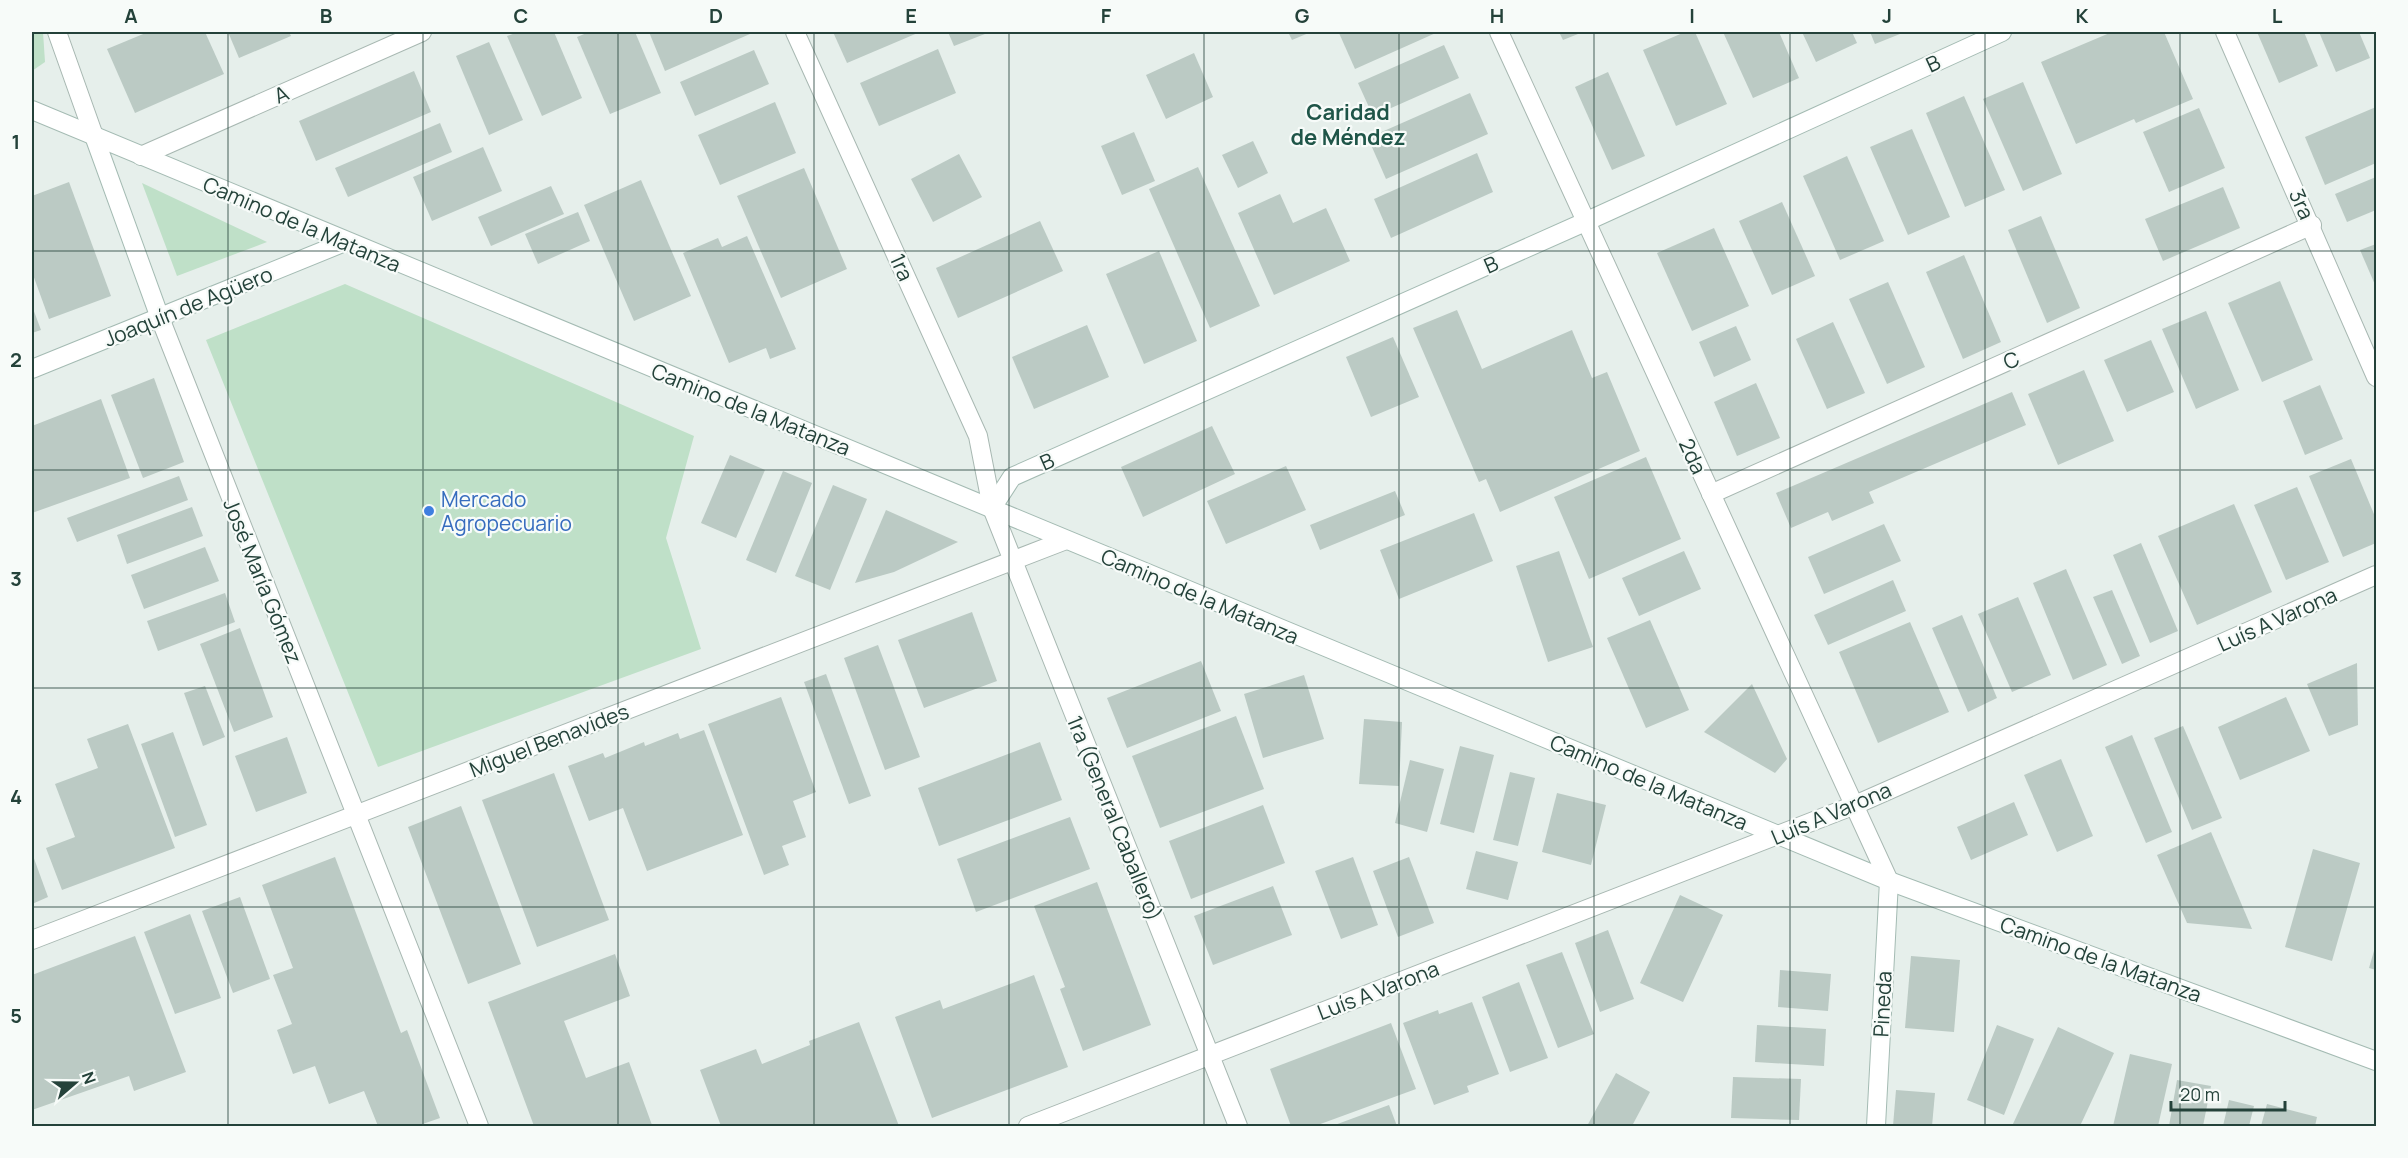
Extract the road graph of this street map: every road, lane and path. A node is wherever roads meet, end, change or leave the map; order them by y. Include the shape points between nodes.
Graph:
1 (57, 32) edge
2 (422, 32) edge
3 (795, 32) edge
4 (1499, 32) edge
5 (2002, 32) edge
6 (2225, 32) edge
7 (32, 110) edge
8 (94, 136) junction
9 (141, 156) junction
10 (1585, 222) junction
11 (2312, 225) junction
12 (345, 242) junction
13 (160, 318) junction
14 (32, 369) edge
15 (2376, 377) edge
16 (1711, 495) junction
17 (992, 508) junction
18 (1065, 540) junction
19 (1012, 560) junction
20 (2376, 575) edge
21 (1855, 805) junction
22 (356, 815) junction
23 (1779, 836) junction
24 (1889, 881) junction
25 (32, 940) edge
26 (1209, 1056) junction
27 (2376, 1061) edge
28 (479, 1126) edge
29 (1028, 1126) edge
30 (1238, 1126) edge
31 (1876, 1126) edge

1 - 8 street, José María Gómez
2 - 9 street, A
3 - 17 street, 1ra via 978,436
4 - 10 street, 2da
5 - 10 street, B
6 - 11 street, 3ra
7 - 8 street, Camino de la Matanza
8 - 9 street, Camino de la Matanza
8 - 13 street, José María Gómez
9 - 12 street, Camino de la Matanza
10 - 16 street, 2da
10 - 17 street, B via 1012,477
11 - 15 street, 3ra
11 - 16 street, C
12 - 13 street, Joaquín de Agüero
12 - 17 street, Camino de la Matanza
13 - 14 street, Joaquín de Agüero
13 - 22 street, José María Gómez
16 - 21 street, 2da
17 - 18 street, Camino de la Matanza
17 - 19 street, 1ra (General Caballero)
18 - 19 street, Miguel Benavides
18 - 23 street, Camino de la Matanza
19 - 22 street, Miguel Benavides
19 - 26 street, 1ra (General Caballero)
20 - 21 street, Luís A Varona
21 - 23 street, Luís A Varona
21 - 24 street, 2da
22 - 25 street, Miguel Benavides
22 - 28 street, José María Gómez
23 - 24 street, Camino de la Matanza
23 - 26 street, Luís A Varona
24 - 27 street, Camino de la Matanza
24 - 31 street, Pineda
26 - 29 street, Luís A Varona
26 - 30 street, 1ra (General Caballero)

